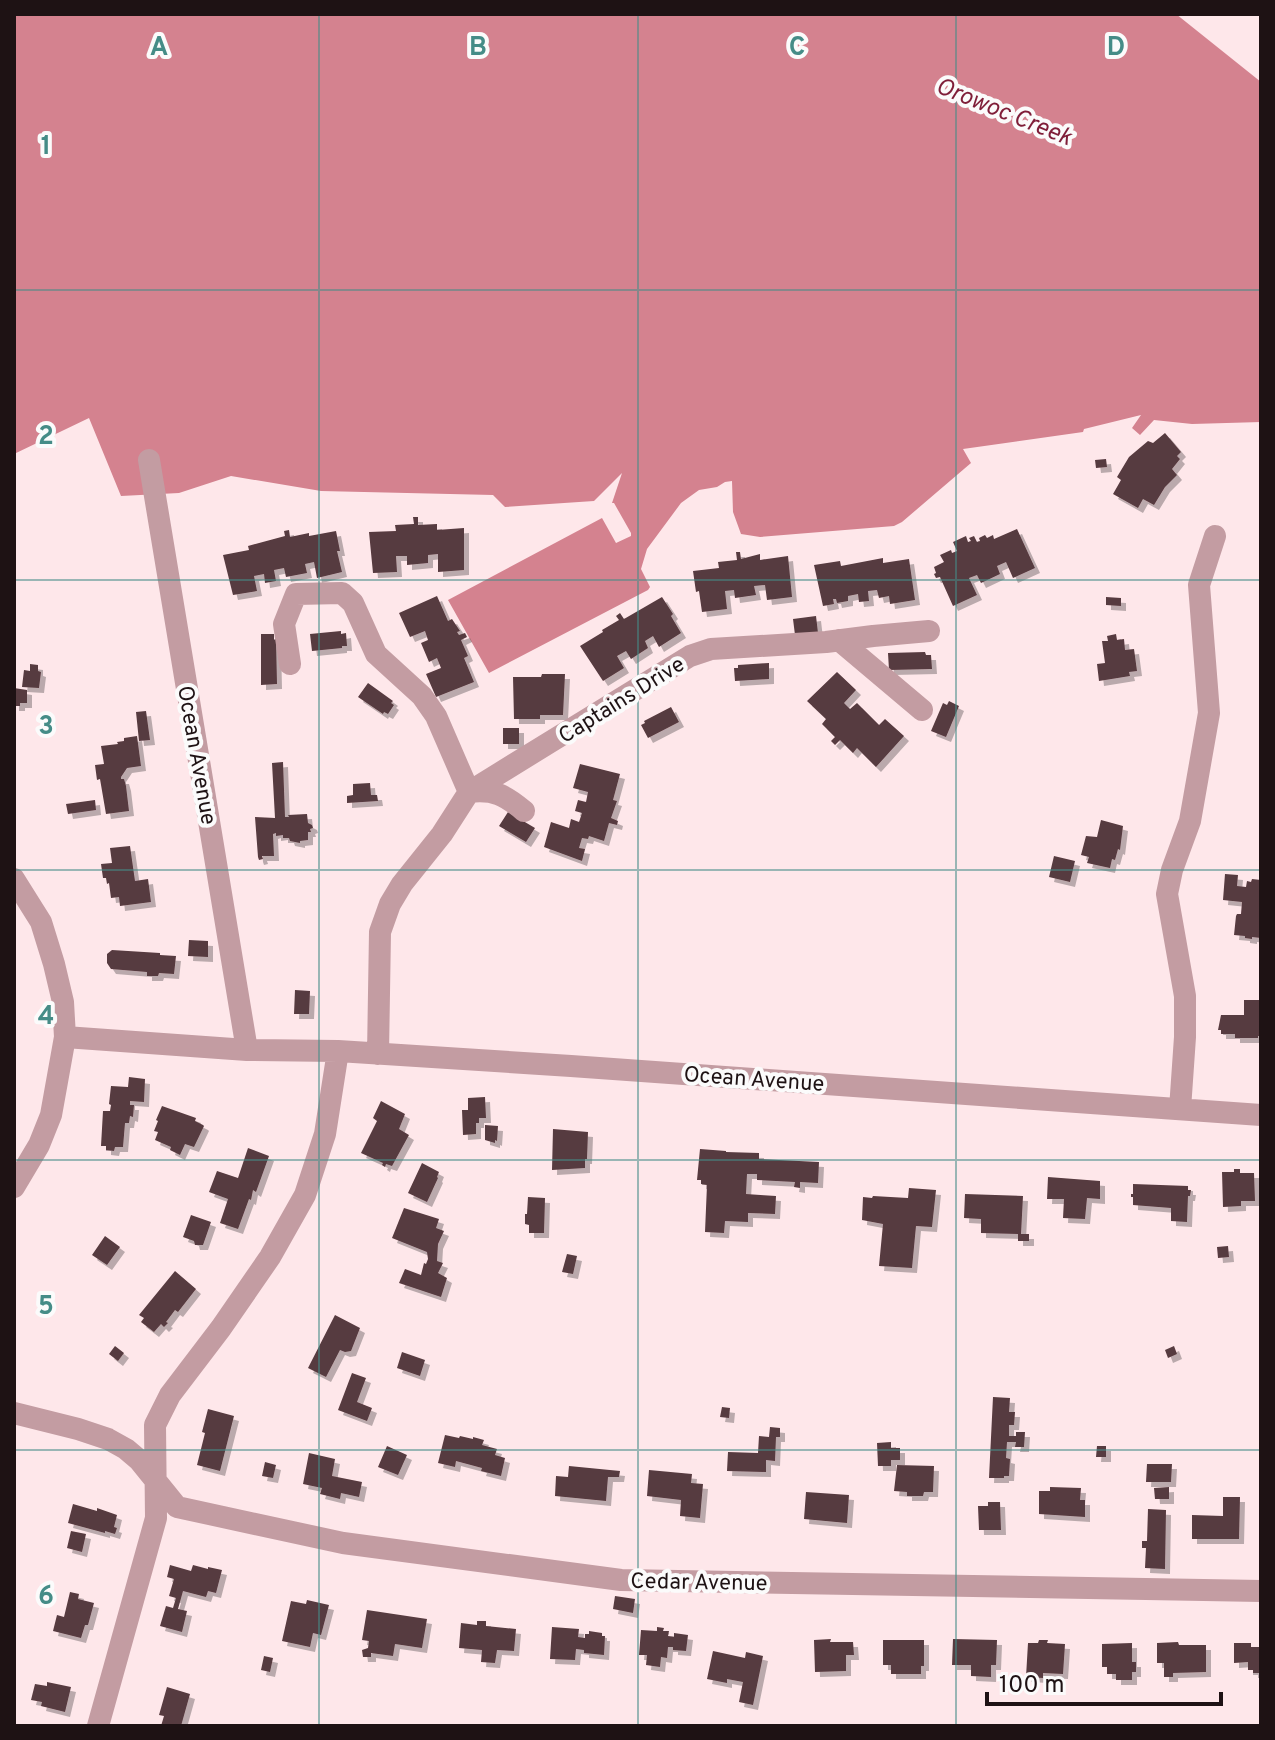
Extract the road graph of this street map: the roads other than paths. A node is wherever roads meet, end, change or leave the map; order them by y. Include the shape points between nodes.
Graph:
1 (149, 460) dead end
2 (1215, 536) dead end
3 (929, 631) dead end
4 (839, 640) junction
5 (290, 664) dead end
6 (922, 710) dead end
7 (469, 792) junction
8 (524, 811) dead end
9 (14, 879) edge
10 (65, 1037) junction
11 (247, 1050) junction
12 (338, 1051) junction
13 (378, 1054) junction
14 (1180, 1109) junction
15 (1261, 1115) edge
16 (14, 1187) edge
17 (14, 1413) edge
18 (155, 1480) junction
19 (1261, 1591) edge
20 (98, 1726) edge

1 - 11 street, Ocean Avenue
2 - 14 street via 1199,585 1209,713 1190,821 1167,894 1185,996
3 - 4 street, Captains Drive
4 - 6 street
4 - 7 street, Captains Drive via 711,649 690,656
5 - 7 street via 284,624 296,594 342,593 353,603 376,654 436,716
7 - 8 street via 488,790
7 - 13 street, Captains Drive via 402,884 380,932
9 - 10 street via 41,922 63,1002
10 - 11 street, Ocean Avenue
10 - 16 street via 51,1115
11 - 12 street, Ocean Avenue
12 - 13 street, Ocean Avenue
12 - 18 street via 325,1134 305,1195 270,1257 170,1395 155,1425
13 - 14 street, Ocean Avenue
14 - 15 street, Ocean Avenue
17 - 18 street, Cedar Avenue via 108,1439
18 - 19 street, Cedar Avenue via 177,1507 343,1543 621,1580
18 - 20 street via 156,1518

